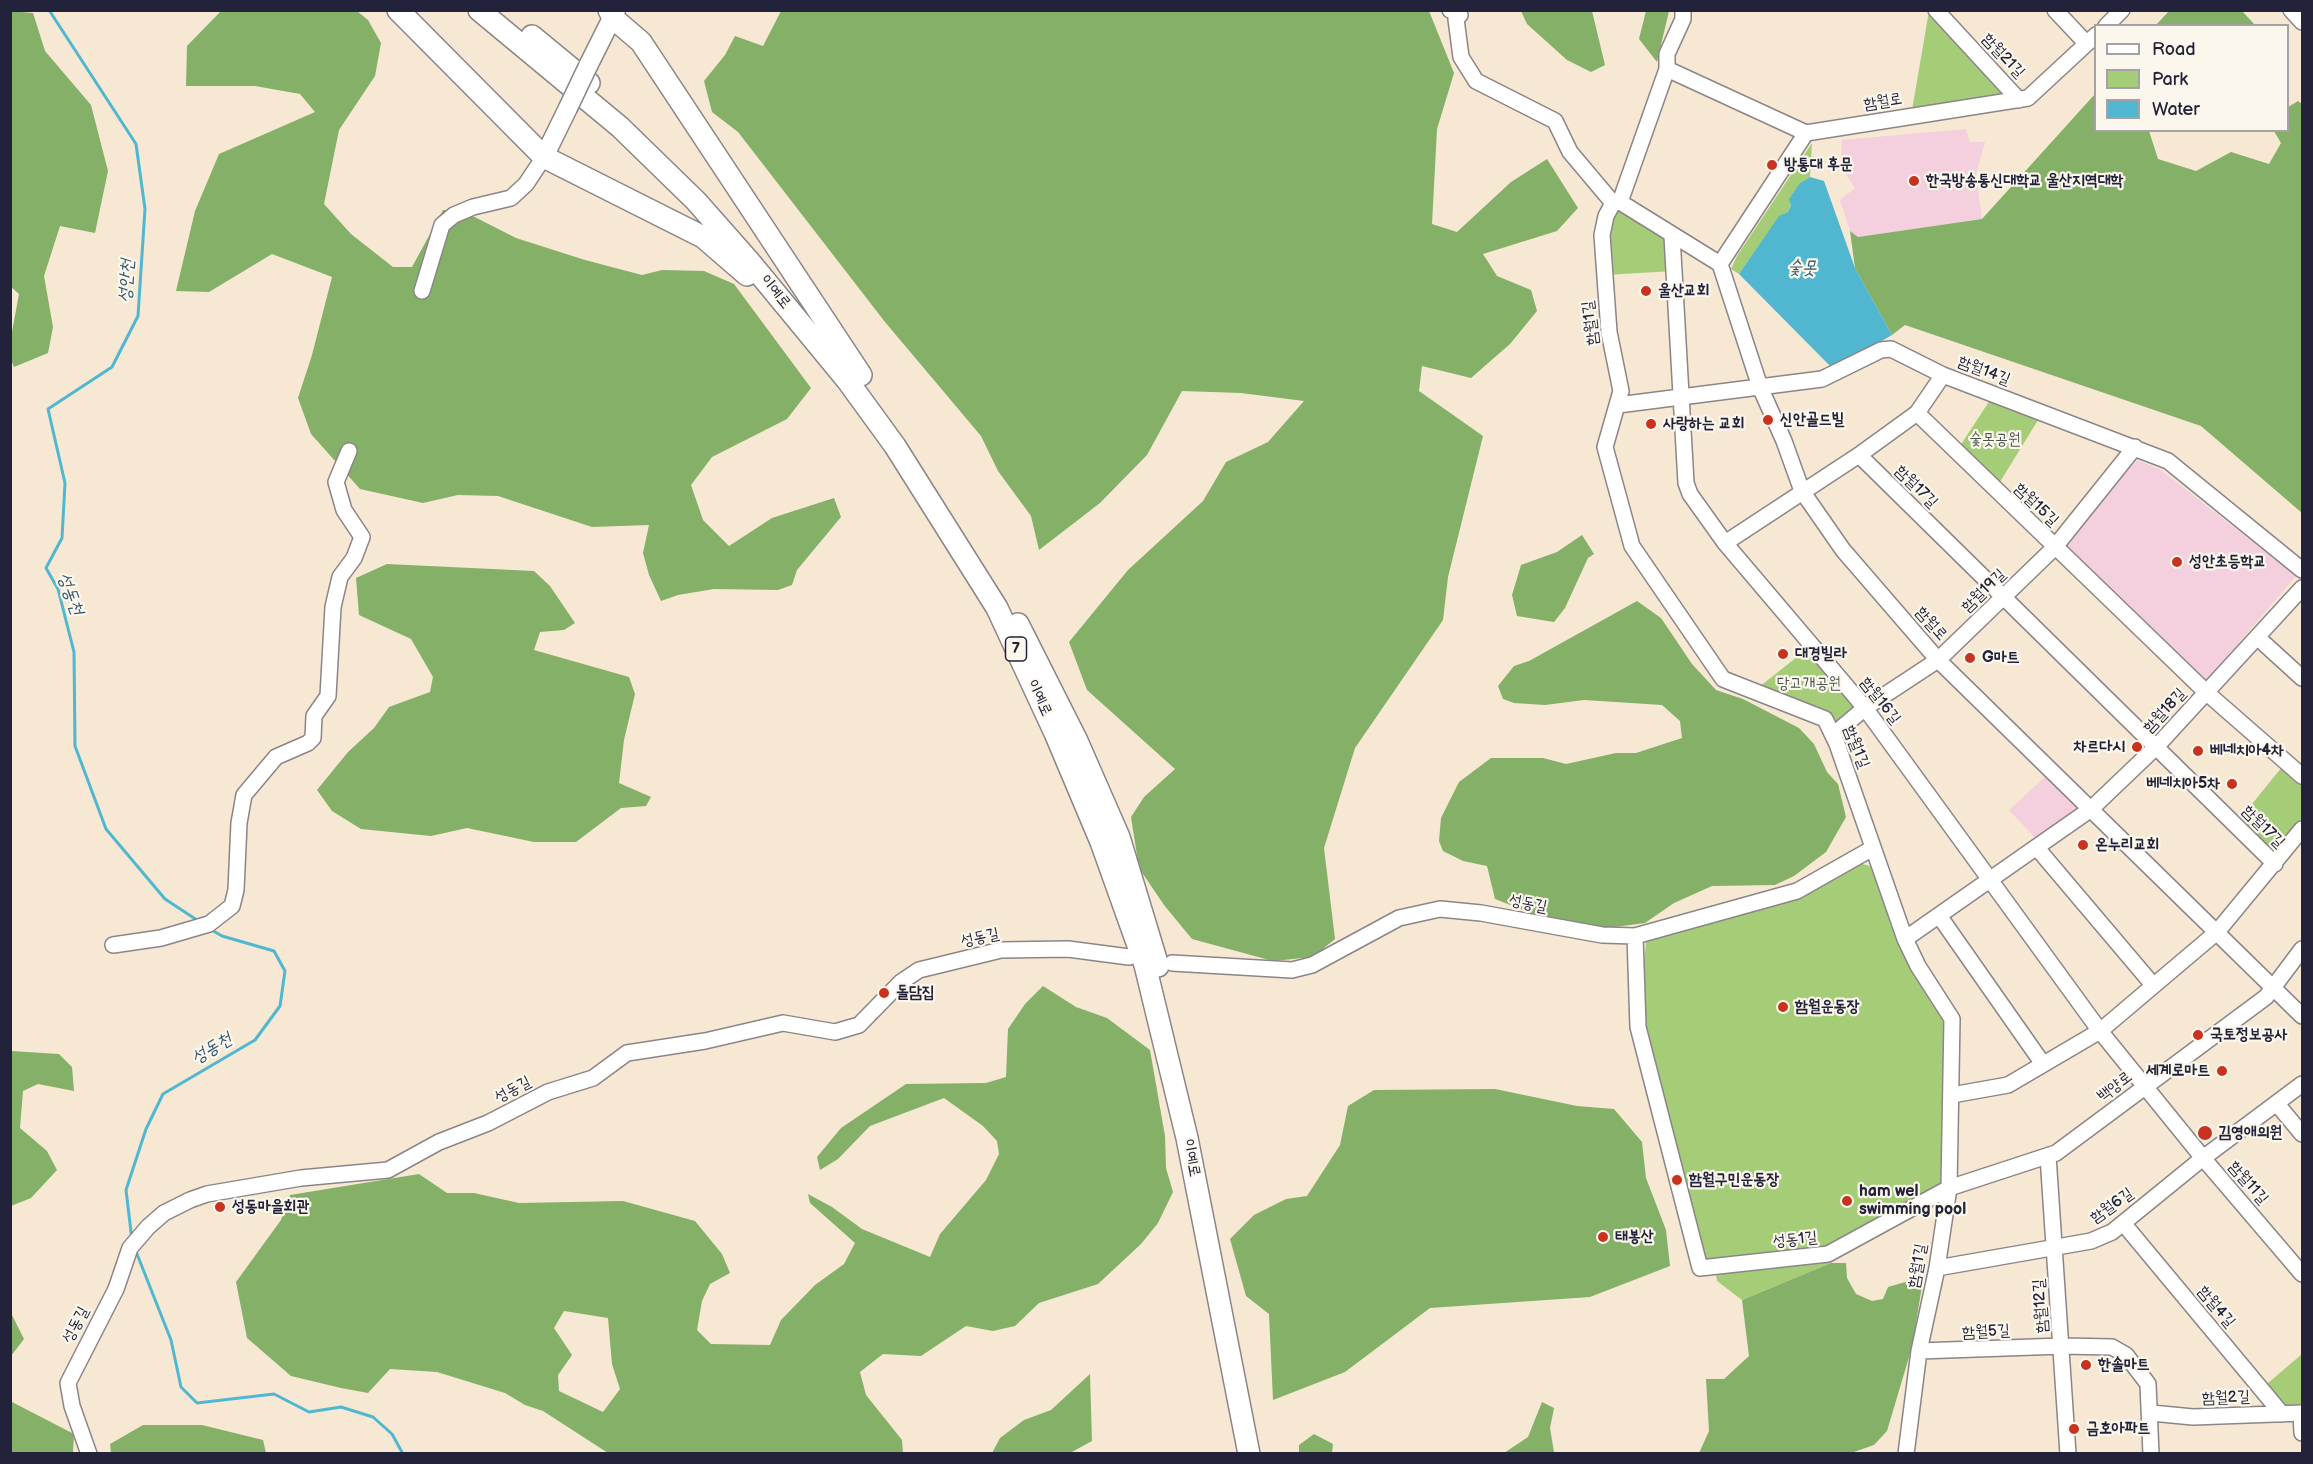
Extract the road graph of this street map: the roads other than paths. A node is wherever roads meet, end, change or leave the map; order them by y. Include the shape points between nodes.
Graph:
1 (398, 10) edge
2 (479, 10) edge
3 (499, 10) edge
4 (1450, 10) edge
5 (1683, 10) edge
6 (1936, 10) edge
7 (2055, 10) edge
8 (2122, 10) edge
9 (2291, 10) edge
10 (613, 13) edge
11 (2302, 22) edge
12 (2108, 24) edge
13 (2091, 39) edge
14 (1668, 69) junction
15 (2019, 100) junction
16 (1806, 133) junction
17 (544, 157) junction
18 (1617, 202) junction
19 (1672, 236) junction
20 (1720, 264) junction
21 (422, 291) dead end
22 (1943, 375) junction
23 (854, 378) junction
24 (1760, 387) junction
25 (1681, 398) junction
26 (1618, 405) junction
27 (1917, 413) junction
28 (2135, 447) junction
29 (349, 451) dead end
30 (1858, 455) junction
31 (1802, 491) junction
32 (1725, 543) junction
33 (2054, 548) junction
34 (2302, 570) edge
35 (2302, 588) edge
36 (2002, 599) junction
37 (2257, 637) junction
38 (1938, 660) junction
39 (2302, 678) edge
40 (2207, 693) junction
41 (1865, 708) junction
42 (1833, 735) junction
43 (2157, 746) junction
44 (2302, 776) edge
45 (2091, 809) junction
46 (2302, 829) edge
47 (1874, 848) junction
48 (2037, 848) junction
49 (2275, 864) junction
50 (1991, 881) junction
51 (1940, 917) junction
52 (2217, 932) junction
53 (1635, 936) junction
54 (1905, 939) junction
55 (113, 945) dead end
56 (2302, 949) edge
57 (1129, 957) dead end
58 (1172, 963) dead end
59 (2153, 985) junction
60 (2272, 987) junction
61 (2302, 1016) edge
62 (2100, 1031) junction
63 (2043, 1064) junction
64 (2302, 1084) edge
65 (2145, 1087) junction
66 (1952, 1095) junction
67 (2277, 1104) junction
68 (2302, 1134) edge
69 (2048, 1156) junction
70 (2203, 1158) junction
71 (1948, 1188) junction
72 (2123, 1223) junction
73 (2055, 1248) junction
74 (1937, 1268) junction
75 (2302, 1274) edge
76 (2062, 1346) junction
77 (1919, 1351) junction
78 (2151, 1413) junction
79 (2302, 1413) edge
80 (2282, 1414) junction
81 (2302, 1433) edge
82 (89, 1454) edge
83 (1249, 1454) edge
84 (1263, 1454) edge
85 (1906, 1454) edge
86 (2068, 1454) edge
87 (2151, 1454) edge

1 - 17 highway
2 - 23 highway, 이예로 / 7 via 620,127 696,201
3 - 23 highway, 이예로 / 7 via 600,93 719,209
4 - 18 street via 1460,15 1456,19 1461,57 1476,81 1555,121 1570,152
5 - 14 street, 함월1길 via 1683,19 1667,54
6 - 15 street, 함월21길
7 - 13 street
8 - 12 street
9 - 11 street
10 - 17 main road, bridge
10 - 23 highway via 641,42
13 - 15 street, 함월로 via 2028,98
14 - 16 street
14 - 18 street, 함월1길
15 - 16 street, 함월로
16 - 20 street
17 - 21 street via 511,198 473,207 442,225
17 - 23 highway via 703,237
18 - 19 street
18 - 26 street, 함월1길 via 1606,216 1602,235 1609,332 1621,391
19 - 20 street
19 - 25 street, 함월16길
20 - 24 street, 함월로
22 - 24 street, 함월14길 via 1891,349 1881,350 1822,379
22 - 27 street
22 - 28 street, 함월14길
23 - 83 highway, 이예로 / 7 via 997,608 1101,842 1145,965 1187,1138
23 - 84 highway, 이예로 / 7 via 914,451 1003,598 1062,709 1119,837 1151,937 1184,1069
24 - 25 street, 함월14길
24 - 31 street, 함월로
25 - 26 street, 함월14길
25 - 32 street, 함월16길 via 1686,483
26 - 42 street, 함월1길 via 1605,447 1632,546 1723,679 1825,719
27 - 30 street
27 - 33 street, 함월15길
28 - 33 street, 함월19길
28 - 34 street, 함월14길 via 2168,461
29 - 55 street via 336,482 344,510 363,537 340,577 333,607 328,696 314,716 313,738 276,757 244,795 232,906 204,925 161,938
30 - 31 street
30 - 36 street, 함월17길
31 - 32 street
31 - 38 street, 함월로 via 1843,550
32 - 41 street, 함월16길
33 - 36 street, 함월19길
33 - 40 street, 함월15길
35 - 37 street, 함월18길
36 - 38 street, 함월19길
36 - 43 street, 함월17길
37 - 39 street
37 - 40 street, 함월18길
38 - 41 street, 함월19길
38 - 45 street, 함월로
40 - 43 street, 함월18길
40 - 44 street, 함월15길
41 - 42 street, 함월19길
41 - 50 street, 함월16길
42 - 47 street, 함월1길
43 - 45 street, 함월18길
43 - 49 street, 함월17길
45 - 48 street, 함월18길
45 - 52 street, 함월로
46 - 49 street
47 - 53 street, 성동길 via 1797,891
47 - 54 street, 함월1길
48 - 50 street, 함월18길
48 - 59 street
49 - 52 street, 함월17길
50 - 51 street, 함월18길
50 - 62 street, 함월16길
51 - 54 street, 함월18길
51 - 63 street
52 - 59 street, 함월17길
52 - 60 street, 함월로
53 - 58 street, 성동길 via 1602,935 1440,909 1399,918 1312,965 1292,970
53 - 71 street, 성동1길 via 1638,1027 1700,1268 1828,1254
54 - 66 street, 함월1길 via 1952,1019
56 - 60 street, 백양로
57 - 82 street, 성동길 via 1068,949 1001,950 919,970 901,982 860,1025 835,1032 783,1023 627,1053 593,1078 548,1092 388,1170 301,1178 207,1194 164,1213 134,1243 116,1289 68,1383
59 - 62 street, 함월17길
60 - 61 street, 함월로
60 - 65 street, 백양로 via 2266,997
62 - 63 street, 함월17길
62 - 65 street, 함월16길
63 - 66 street, 함월17길 via 2008,1085
64 - 67 street, 함월6길
65 - 69 street, 백양로
65 - 70 street, 함월11길
66 - 71 street, 함월1길
67 - 68 street
67 - 70 street, 함월6길
69 - 71 street, 백양로
69 - 73 street, 함월12길
70 - 72 street, 함월6길
70 - 75 street, 함월11길
71 - 74 street, 함월1길
72 - 73 street, 함월6길 via 2091,1241
72 - 80 street, 함월4길
73 - 74 street, 함월6길
73 - 76 street, 함월12길
74 - 77 street, 함월1길
76 - 77 street, 함월5길
76 - 78 street, 함월5길 via 2112,1347 2127,1355 2148,1384
76 - 86 street, 함월12길
77 - 85 street, 함월1길
78 - 80 street, 함월2길 via 2193,1417
78 - 87 street, 함월5길
79 - 80 street, 함월2길
79 - 81 street

